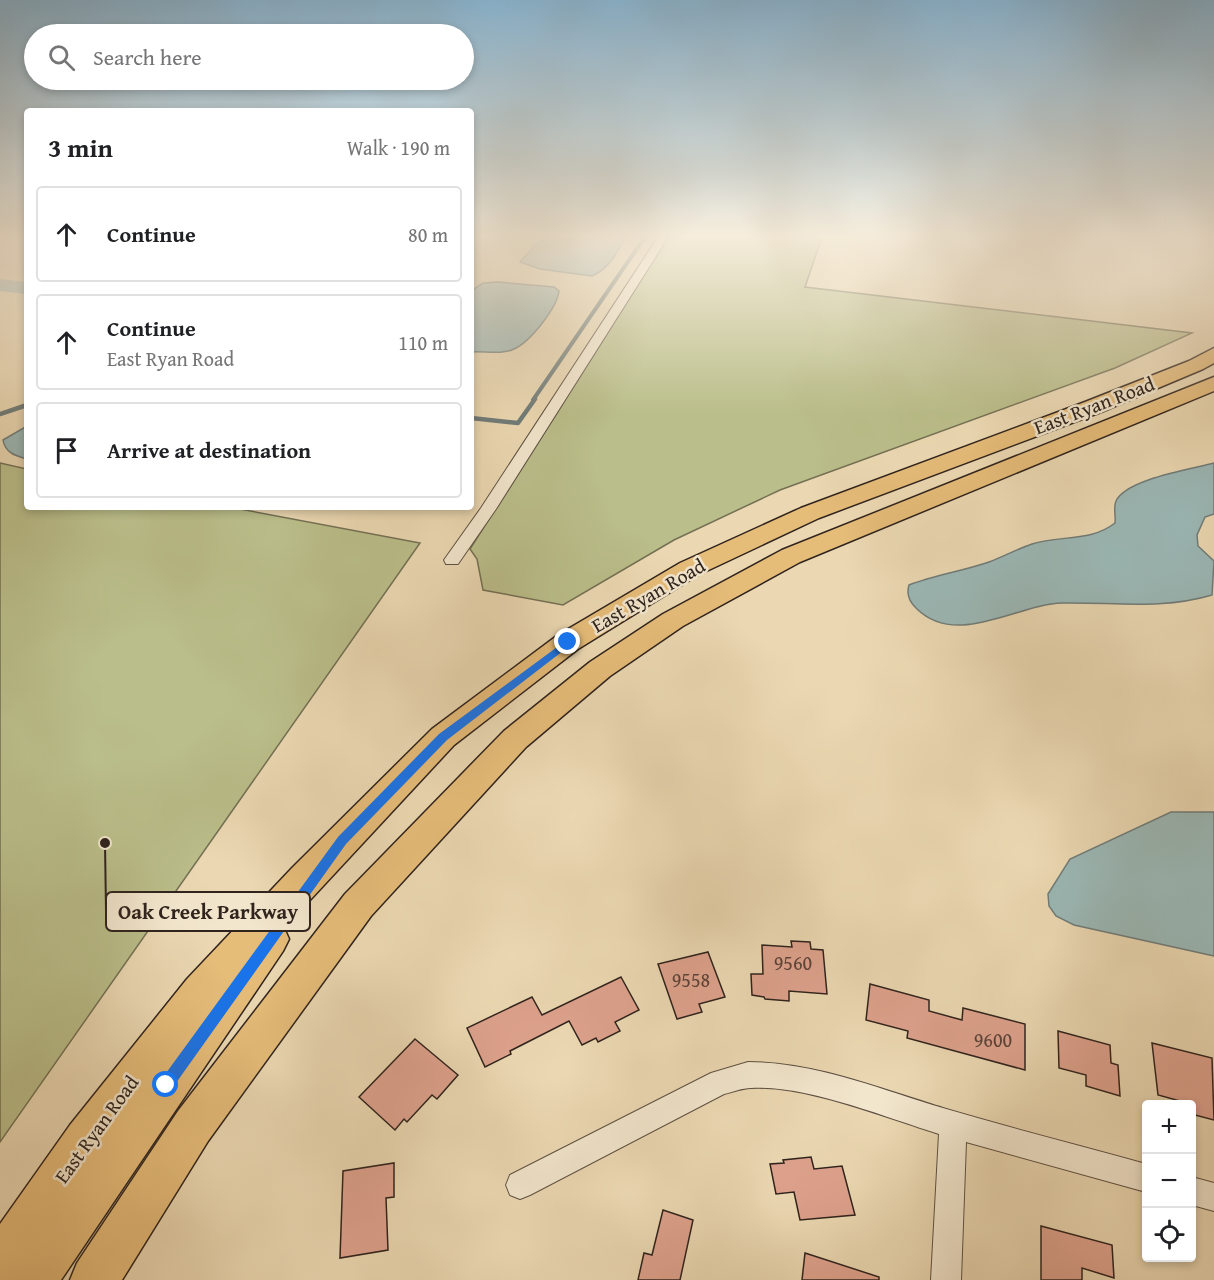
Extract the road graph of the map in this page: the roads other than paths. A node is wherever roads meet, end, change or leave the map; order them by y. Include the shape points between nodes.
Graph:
1 (626, 294) edge
2 (1214, 354) edge
3 (1214, 383) edge
4 (453, 561) dead end
5 (342, 841) junction
6 (953, 1125) junction
7 (1142, 1177) edge
8 (520, 1185) dead end
9 (1196, 1192) edge
10 (1214, 1197) edge
11 (0, 1264) edge
12 (33, 1280) edge
13 (94, 1280) edge
14 (946, 1280) edge

1 - 4 street
2 - 5 main road, East Ryan Road via 1093,407 810,513 689,569 568,642 443,737
3 - 13 main road, East Ryan Road via 791,556 673,620 600,669 515,739 358,905 193,1126
5 - 11 main road, East Ryan Road via 176,1022
5 - 12 main road via 166,1085
6 - 7 street
6 - 8 street via 806,1080 748,1075 720,1082
6 - 14 street
9 - 10 street

